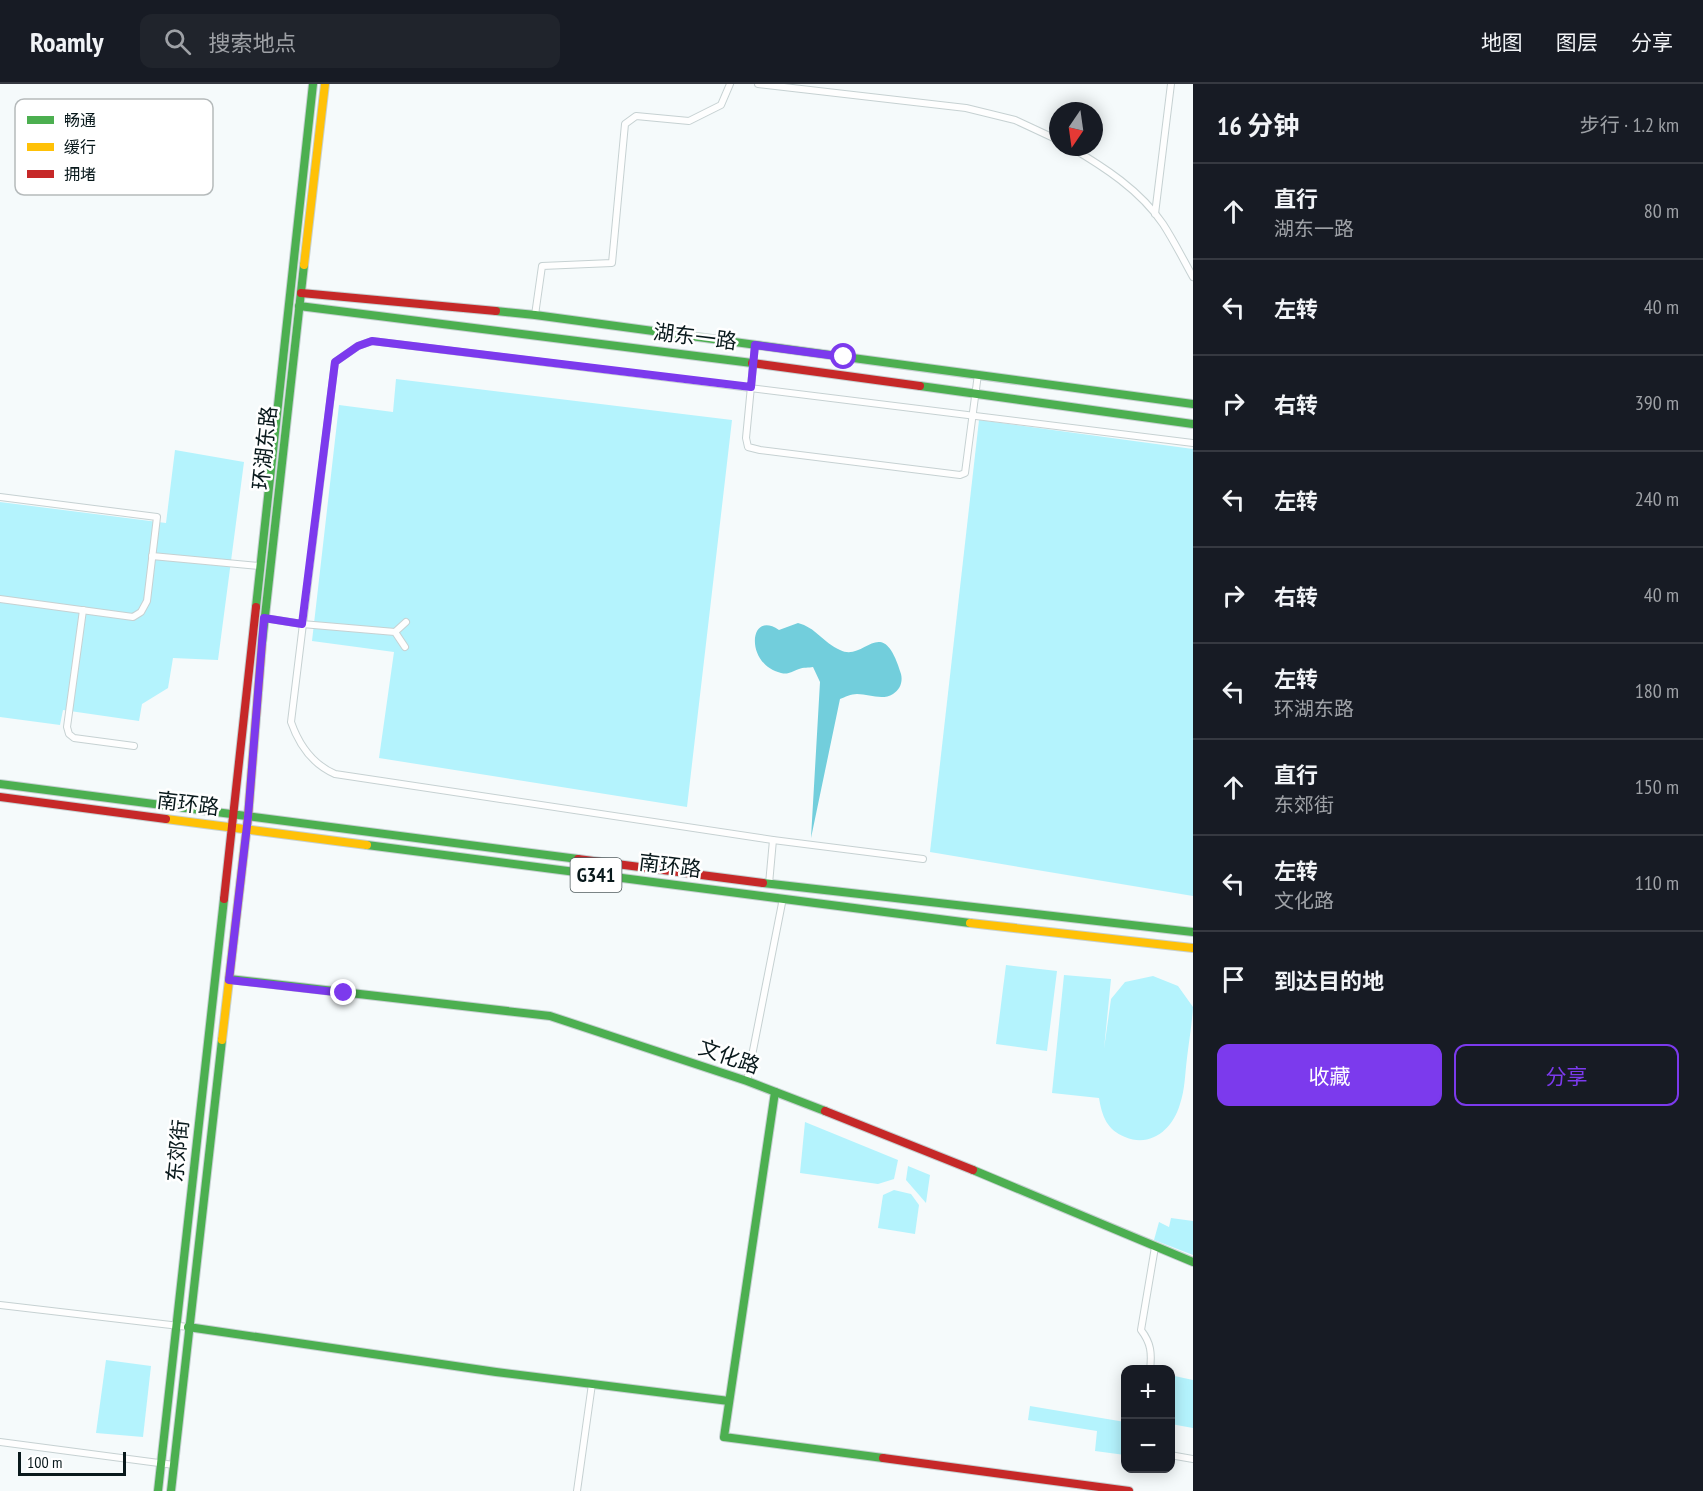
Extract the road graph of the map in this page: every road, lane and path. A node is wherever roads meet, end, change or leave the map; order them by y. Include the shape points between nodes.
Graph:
1 (313, 84) edge
2 (325, 84) edge
3 (730, 84) edge
4 (758, 84) edge
5 (1171, 84) edge
6 (1049, 136) edge
7 (1084, 156) edge
8 (1155, 214) junction
9 (1193, 277) edge
10 (301, 292) junction
11 (299, 306) junction
12 (535, 315) junction
13 (755, 345) junction
14 (753, 363) junction
15 (978, 374) junction
16 (751, 387) junction
17 (975, 394) junction
18 (1193, 403) edge
19 (972, 415) junction
20 (1193, 424) edge
21 (1193, 443) edge
22 (0, 497) edge
23 (152, 556) junction
24 (259, 566) junction
25 (0, 600) edge
26 (83, 610) junction
27 (264, 618) junction
28 (406, 622) dead end
29 (302, 624) junction
30 (395, 632) junction
31 (405, 647) dead end
32 (134, 747) dead end
33 (0, 784) edge
34 (0, 798) edge
35 (234, 815) junction
36 (248, 817) junction
37 (233, 828) junction
38 (246, 830) junction
39 (773, 840) junction
40 (923, 859) dead end
41 (769, 884) junction
42 (783, 898) junction
43 (1193, 932) edge
44 (1193, 948) edge
45 (229, 980) junction
46 (747, 1081) junction
47 (775, 1092) junction
48 (1155, 1247) junction
49 (1193, 1263) edge
50 (0, 1305) edge
51 (177, 1326) junction
52 (188, 1327) junction
53 (1151, 1365) edge
54 (592, 1384) junction
55 (729, 1401) junction
56 (0, 1442) edge
57 (1175, 1456) edge
58 (1193, 1459) edge
59 (161, 1464) junction
60 (174, 1466) junction
61 (158, 1491) edge
62 (171, 1491) edge
63 (577, 1491) edge
64 (1130, 1491) edge

1 - 24 main road, 环湖东路
2 - 10 main road, 环湖东路
3 - 12 street via 721,105 689,121 636,116 625,124 612,263 542,266
4 - 6 street via 966,108 1016,120
5 - 8 street
7 - 8 street via 1123,182
8 - 9 street
10 - 11 main road, 环湖东路
10 - 12 main road, 湖东一路
11 - 14 main road, 湖东一路
11 - 27 main road, 环湖东路
12 - 13 main road, 湖东一路
13 - 14 street
13 - 15 main road, 湖东一路
14 - 16 street
14 - 17 main road, 湖东一路
15 - 17 street
15 - 18 main road, 湖东一路
16 - 19 street
16 - 19 street via 746,438 748,447 760,450 960,475 965,473
16 - 29 street via 378,341 358,346 335,362
17 - 19 street
17 - 20 main road, 湖东一路
19 - 21 street
22 - 23 street via 157,518
23 - 24 street
23 - 26 street via 147,601 141,612 133,617
24 - 35 main road, 环湖东路
25 - 26 street
26 - 32 street via 69,734
27 - 29 street
27 - 36 main road, 环湖东路
28 - 30 street
29 - 30 street
29 - 39 street via 291,722 303,748 326,770
30 - 31 street
33 - 35 main road, 南环路 / G341
34 - 37 main road, 南环路 / G341
35 - 36 main road, 南环路 / G341
35 - 37 main road, 东郊街
36 - 38 main road, 东郊街
36 - 41 main road, 南环路 / G341
37 - 38 main road, 南环路 / G341
37 - 51 main road, 东郊街
38 - 42 main road, 南环路 / G341
38 - 45 main road, 东郊街
39 - 40 street
39 - 41 street
41 - 43 main road, 南环路 / G341
42 - 44 main road, 南环路 / G341
42 - 46 street
45 - 46 main road, 文化路 via 550,1016
45 - 52 main road, 东郊街
46 - 47 main road, 文化路
47 - 48 main road, 文化路 via 926,1150
47 - 55 main road
48 - 49 main road, 文化路
48 - 53 street via 1141,1330 1149,1341
50 - 51 street
51 - 52 street
51 - 59 main road, 东郊街
52 - 54 main road
52 - 60 main road, 东郊街
54 - 55 main road
54 - 63 street
55 - 64 main road via 724,1437
56 - 59 street
57 - 58 street
59 - 60 street
59 - 61 main road, 东郊街
60 - 62 main road, 东郊街

